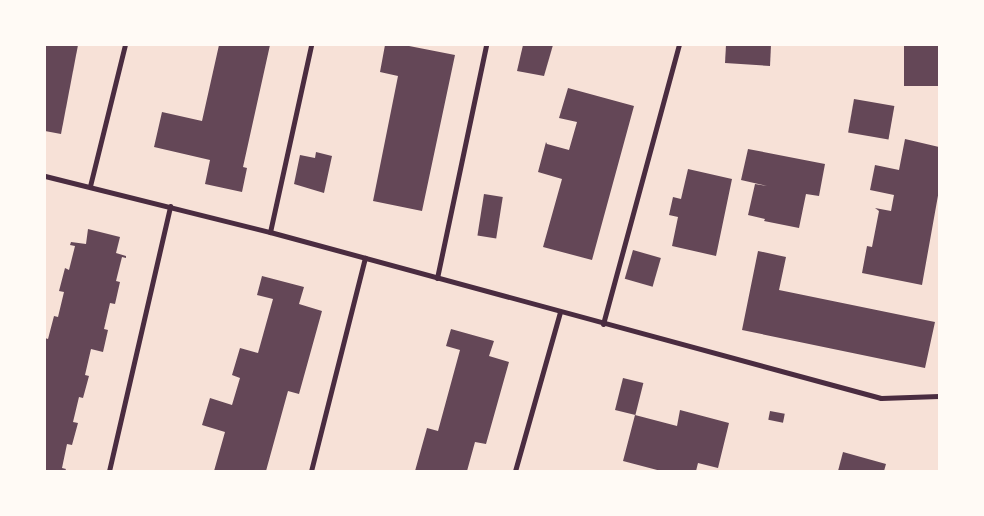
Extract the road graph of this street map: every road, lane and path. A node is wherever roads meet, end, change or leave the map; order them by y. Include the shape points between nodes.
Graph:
1 (125, 45) edge
2 (310, 45) edge
3 (486, 45) edge
4 (679, 45) edge
5 (45, 176) edge
6 (90, 186) junction
7 (170, 206) junction
8 (270, 232) junction
9 (365, 258) junction
10 (437, 278) junction
11 (560, 312) junction
12 (603, 324) junction
13 (939, 396) edge
14 (109, 471) edge
15 (311, 471) edge
16 (515, 471) edge

1 - 6 street
2 - 8 street
3 - 10 street
4 - 12 street
5 - 6 street
6 - 7 street
7 - 8 street
7 - 14 street
8 - 9 street
9 - 10 street
9 - 15 street
10 - 11 street
11 - 12 street
11 - 16 street
12 - 13 street via 881,398

